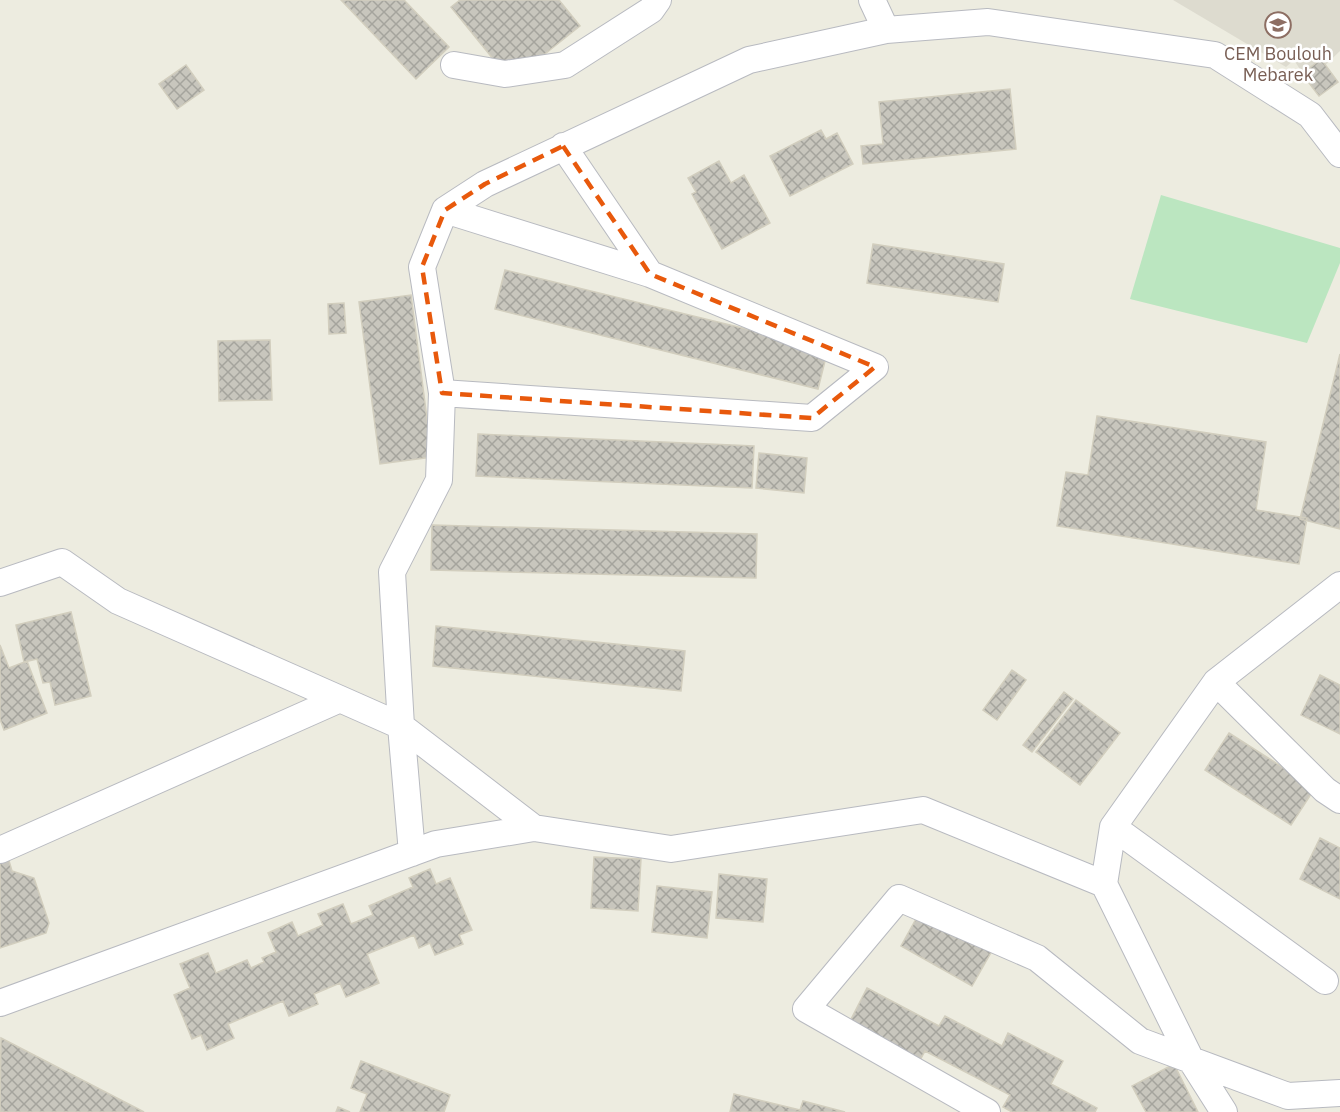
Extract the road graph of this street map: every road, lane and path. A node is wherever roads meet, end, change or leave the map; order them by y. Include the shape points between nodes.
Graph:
1 (658, 0) edge
2 (872, 0) edge
3 (886, 30) junction
4 (454, 65) dead end
5 (563, 146) junction
6 (1340, 154) edge
7 (445, 210) junction
8 (650, 274) junction
9 (442, 393) junction
10 (0, 583) edge
11 (1340, 585) edge
12 (1216, 682) junction
13 (340, 699) junction
14 (401, 726) junction
15 (1340, 800) edge
16 (1113, 827) junction
17 (534, 828) junction
18 (0, 850) edge
19 (412, 853) junction
20 (1104, 884) junction
21 (1325, 981) dead end
22 (0, 1003) edge
23 (1191, 1060) junction
24 (1340, 1093) edge
25 (1288, 1096) junction
26 (987, 1112) edge
27 (1224, 1112) edge
28 (1309, 1112) edge

1 - 4 street via 651,10 565,65 506,74
2 - 3 street
3 - 5 street via 749,60
3 - 6 street via 988,22 1215,54 1310,115
5 - 7 street via 485,184
5 - 8 street
7 - 8 street
7 - 9 street via 422,267
8 - 9 street via 875,367 812,418
9 - 14 street via 439,480 392,572
10 - 13 street via 62,562 118,601
11 - 12 street
12 - 15 street via 1325,790
12 - 16 street
13 - 14 street
13 - 18 street
14 - 17 street
14 - 19 street
16 - 20 street
16 - 21 street
17 - 19 street via 436,844
17 - 20 street via 672,849 923,810
19 - 22 street
20 - 23 street
23 - 25 street
23 - 26 street via 1140,1041 1037,958 900,898 806,1009
23 - 27 street
24 - 25 street
25 - 28 street

